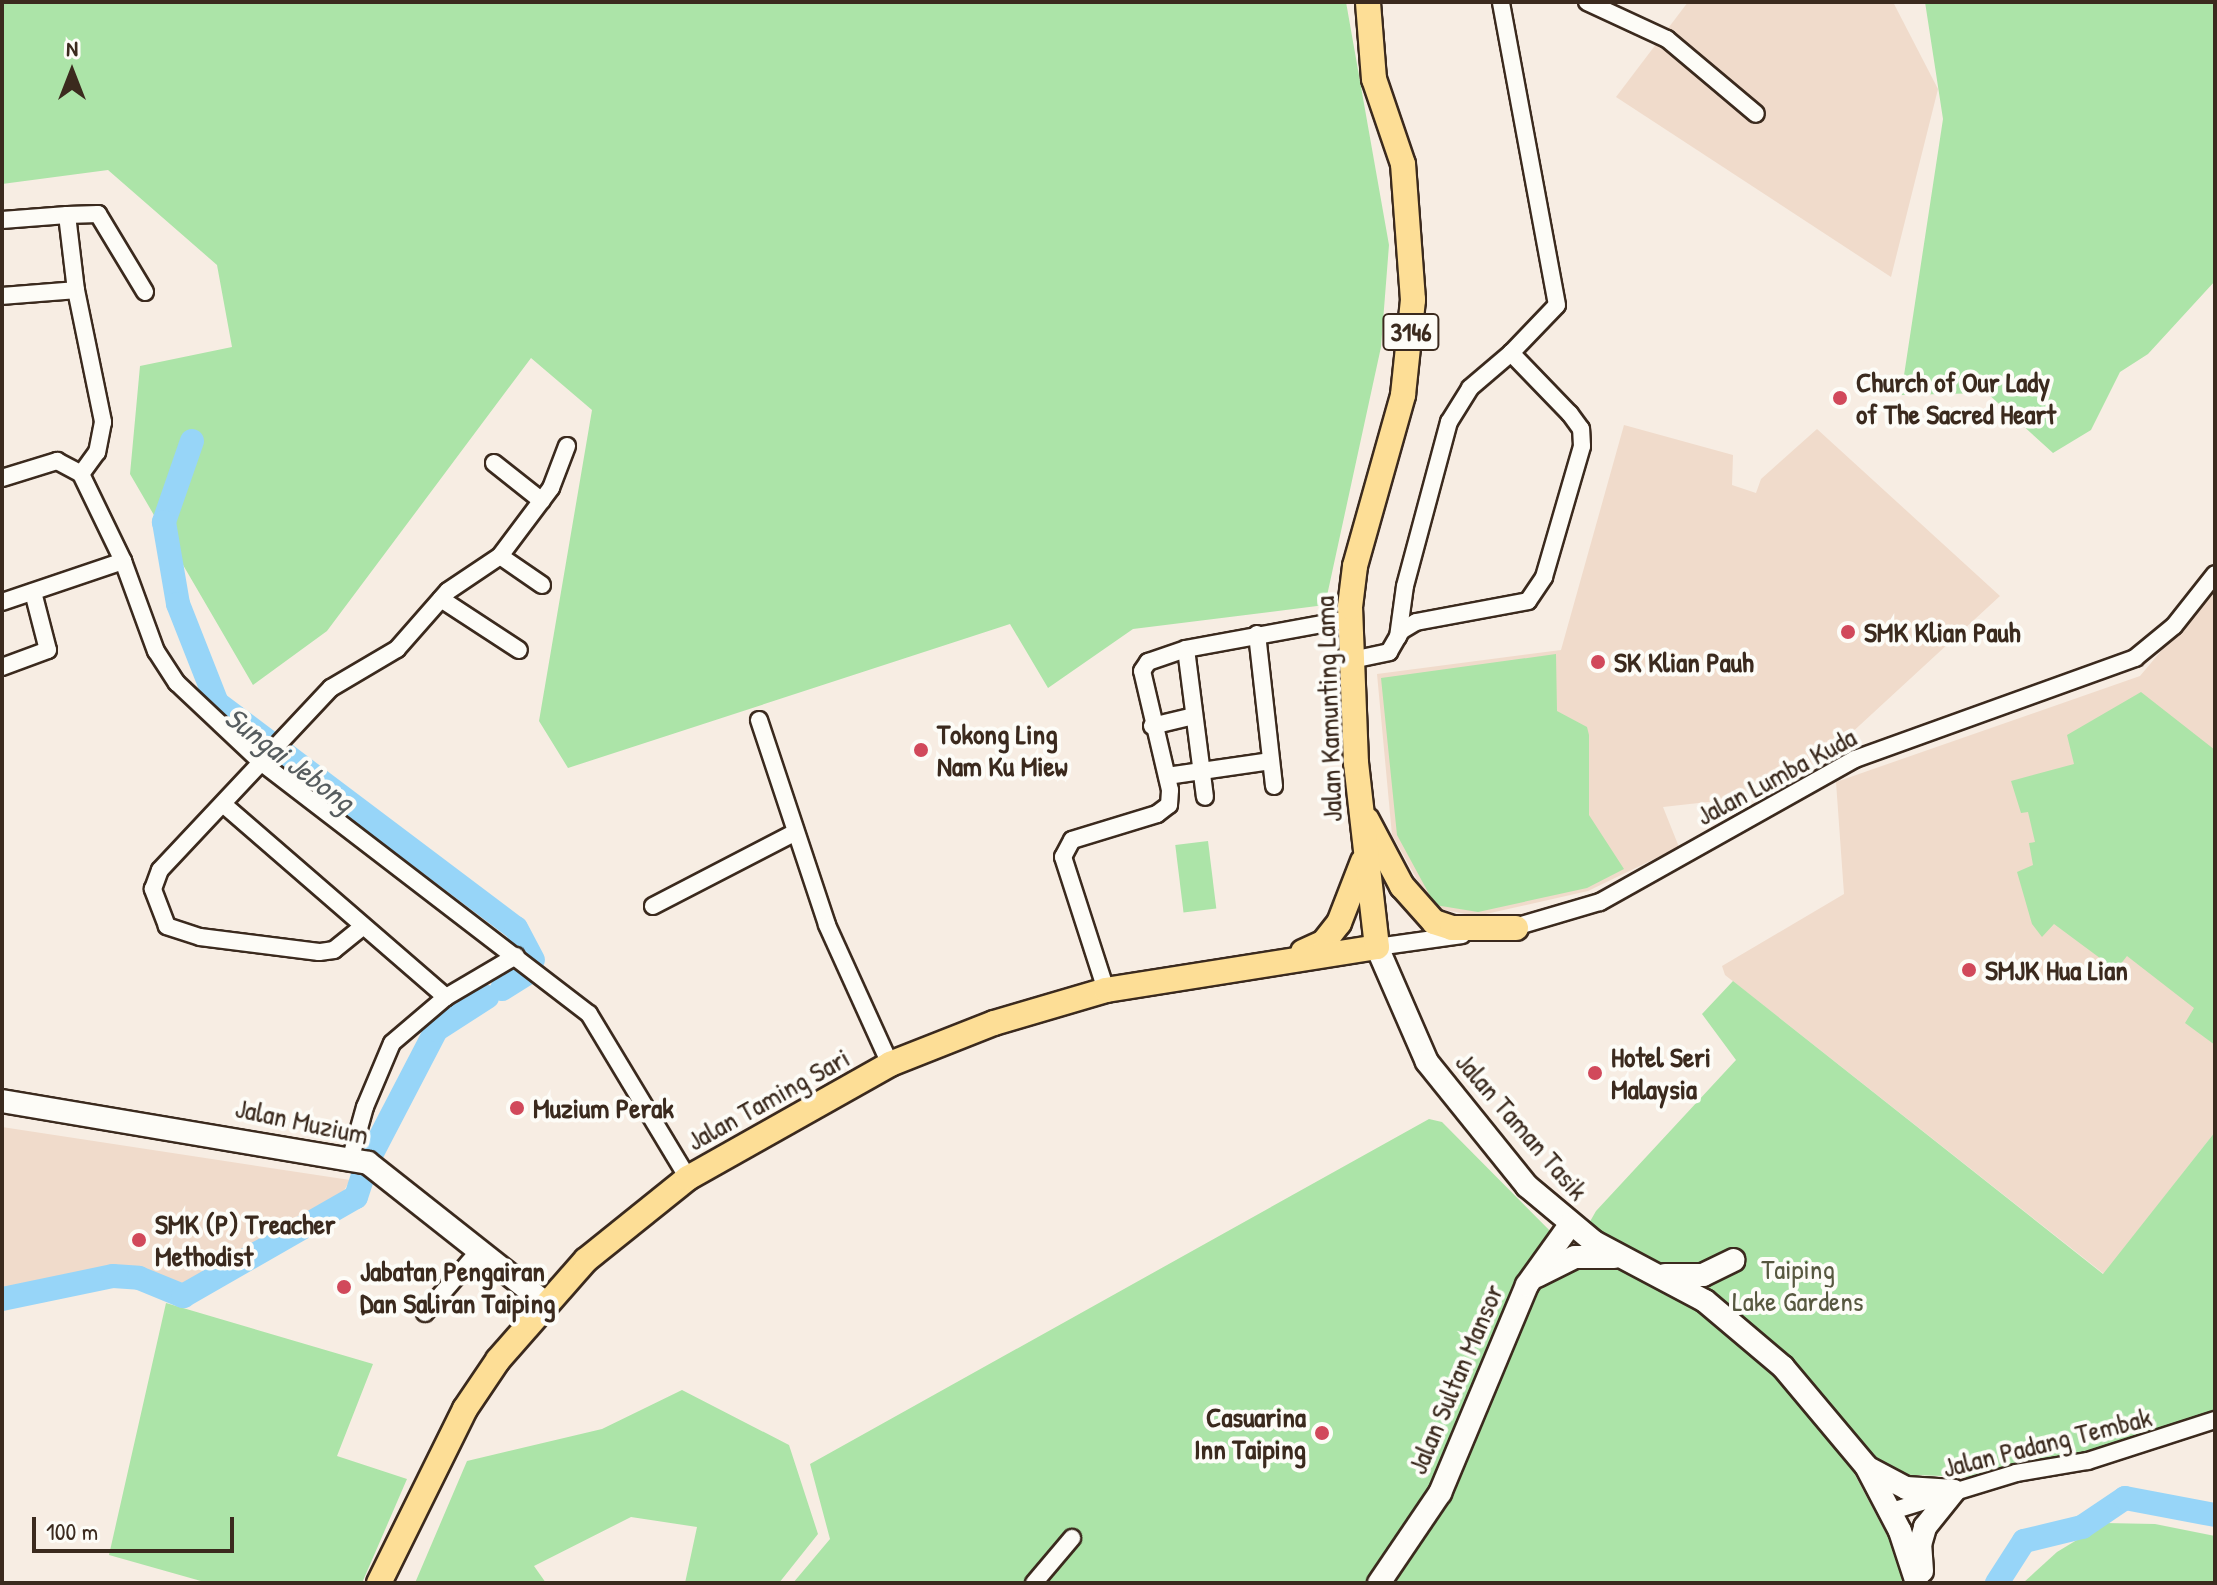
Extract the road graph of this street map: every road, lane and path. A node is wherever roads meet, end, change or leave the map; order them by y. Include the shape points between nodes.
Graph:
1 (1368, 2) edge
2 (1501, 2) edge
3 (1587, 2) edge
4 (1756, 114) dead end
5 (67, 215) junction
6 (2, 220) edge
7 (76, 290) junction
8 (145, 292) dead end
9 (2, 296) edge
10 (1511, 353) junction
11 (567, 446) dead end
12 (494, 463) dead end
13 (76, 470) junction
14 (2, 478) edge
15 (542, 501) junction
16 (500, 556) junction
17 (123, 561) junction
18 (2215, 574) edge
19 (542, 585) dead end
20 (33, 592) junction
21 (441, 599) junction
22 (2, 602) edge
23 (1350, 619) junction
24 (1257, 634) junction
25 (1398, 637) junction
26 (1186, 649) junction
27 (519, 650) dead end
28 (1352, 660) junction
29 (2, 667) edge
30 (1194, 716) junction
31 (759, 720) dead end
32 (1152, 726) junction
33 (1271, 761) junction
34 (262, 763) junction
35 (1202, 770) junction
36 (1167, 776) junction
37 (1274, 786) dead end
38 (1205, 797) dead end
39 (1360, 803) junction
40 (223, 804) junction
41 (794, 833) junction
42 (1365, 856) junction
43 (653, 906) dead end
44 (361, 928) junction
45 (1516, 928) junction
46 (1377, 947) junction
47 (516, 956) junction
48 (1293, 957) junction
49 (1106, 990) junction
50 (446, 997) junction
51 (890, 1064) junction
52 (2, 1101) edge
53 (351, 1157) junction
54 (688, 1178) junction
55 (1527, 1186) junction
56 (1570, 1225) junction
57 (478, 1252) junction
58 (1623, 1258) junction
59 (1734, 1260) dead end
60 (1656, 1273) junction
61 (1532, 1279) junction
62 (545, 1303) junction
63 (425, 1313) dead end
64 (2215, 1420) edge
65 (1866, 1466) junction
66 (1954, 1491) junction
67 (1892, 1511) junction
68 (1072, 1538) dead end
69 (379, 1583) edge
70 (1034, 1583) edge
71 (1379, 1583) edge
72 (1920, 1583) edge

1 - 23 main road, Jalan Kamunting Lama / 3146 via 1374,79 1403,164 1413,300 1403,395 1355,566
2 - 10 street via 1557,305
3 - 4 street via 1667,39
5 - 6 street
5 - 7 street
5 - 8 street via 98,214
7 - 9 street
7 - 13 street via 103,422 97,452
10 - 25 street via 1470,388 1449,422 1405,586
10 - 25 street via 1570,414 1584,438 1544,577 1528,601 1430,617 1407,626
11 - 15 street
12 - 15 street
13 - 14 street via 57,461
13 - 17 street
15 - 16 street
16 - 19 street
16 - 21 street
17 - 20 street
17 - 34 street via 156,651 177,683
18 - 45 street, Jalan Lumba Kuda via 2174,626 2135,658 1855,759 1600,902
20 - 22 street
20 - 29 street via 48,650
21 - 27 street
21 - 34 street via 397,649 331,688
23 - 24 street
23 - 28 main road, Jalan Kamunting Lama / 3146
24 - 26 street
24 - 33 street
25 - 28 street via 1383,656
26 - 30 street
26 - 32 street via 1148,662 1142,671
28 - 39 main road, Jalan Kamunting Lama / 3146
30 - 32 street
30 - 35 street
31 - 41 street
32 - 36 street
33 - 35 street
33 - 37 street
34 - 40 street
34 - 47 street
35 - 36 street
35 - 38 street
36 - 49 street via 1169,805 1157,814 1072,840 1063,857
39 - 42 main road, Jalan Kamunting Lama / 3146
39 - 45 main road via 1421,912 1452,928
40 - 44 street
40 - 44 street via 155,881 154,901 167,926 200,937 319,952 334,950
41 - 43 street
41 - 51 street via 827,925
42 - 46 main road, Jalan Kamunting Lama / 3146
42 - 48 main road via 1339,923 1324,942
44 - 50 street
45 - 46 street, Jalan Lumba Kuda
46 - 48 main road, Jalan Taming Sari
46 - 55 street, Jalan Taman Tasik via 1427,1062
47 - 50 street
47 - 54 street via 599,1024
48 - 49 main road, Jalan Taming Sari
49 - 51 main road, Jalan Taming Sari via 994,1023
50 - 53 street via 392,1043
51 - 54 main road, Jalan Taming Sari
52 - 53 street, Jalan Muzium
53 - 57 street, Jalan Muzium via 379,1169
54 - 62 main road, Jalan Taming Sari via 612,1237
55 - 56 street, Jalan Taman Tasik
55 - 61 street via 1546,1225
56 - 58 street, Jalan Taman Tasik
56 - 61 street
57 - 62 street, Jalan Muzium
57 - 63 street
58 - 60 street, Jalan Taman Tasik
58 - 61 street via 1575,1257
59 - 60 street via 1694,1277
60 - 65 street, Jalan Taman Tasik via 1705,1301 1783,1367
61 - 71 street, Jalan Sultan Mansor via 1440,1493
62 - 69 main road, Jalan Taming Sari via 465,1409
64 - 66 street, Jalan Padang Tembak via 2088,1461
65 - 66 street via 1906,1488
65 - 67 street, Jalan Taman Tasik
66 - 67 street, Jalan Padang Tembak
66 - 72 street via 1922,1536
67 - 72 street, Jalan Taman Tasik
68 - 70 street

